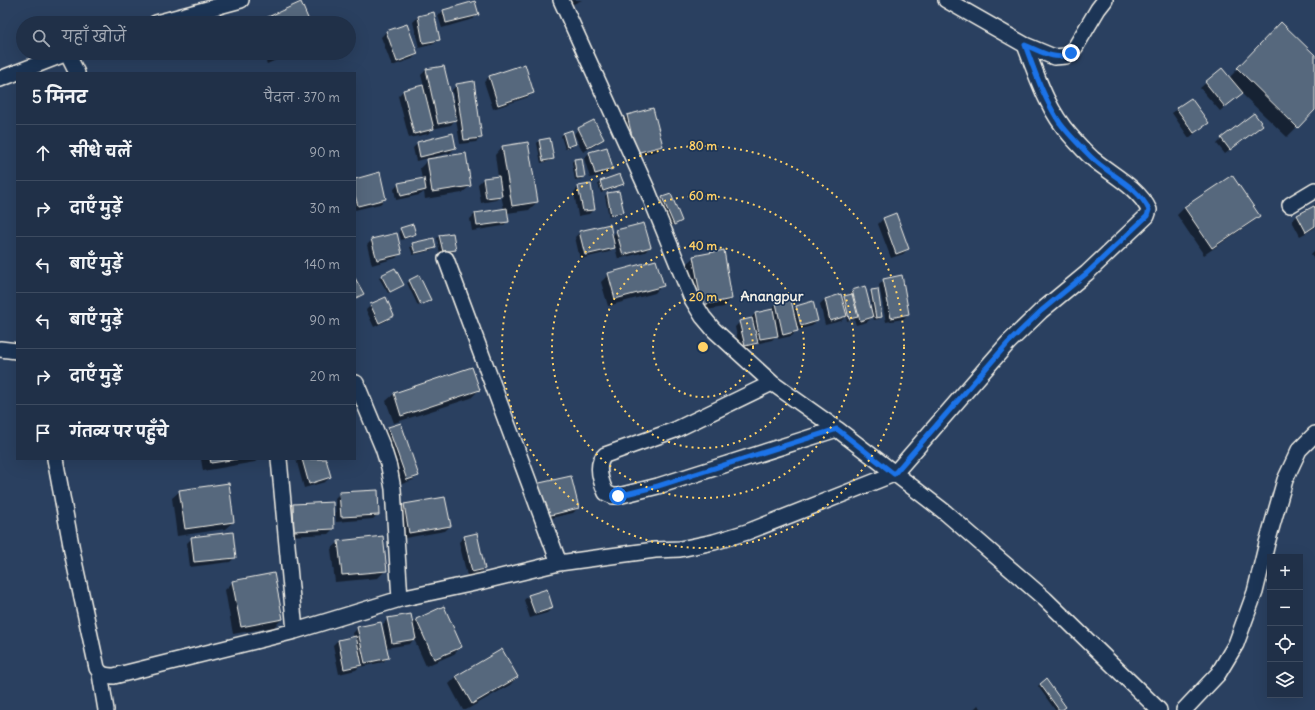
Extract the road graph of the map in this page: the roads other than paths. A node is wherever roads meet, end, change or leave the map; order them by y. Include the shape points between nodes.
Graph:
1 (241, 0) edge
2 (561, 0) edge
3 (946, 0) edge
4 (1104, 0) edge
5 (182, 16) edge
6 (1025, 45) junction
7 (49, 60) edge
8 (70, 60) edge
9 (18, 72) edge
10 (76, 72) edge
11 (16, 73) edge
12 (0, 79) edge
13 (1315, 190) edge
14 (1290, 205) dead end
15 (446, 259) dead end
16 (0, 349) edge
17 (16, 350) edge
18 (356, 383) dead end
19 (772, 383) junction
20 (837, 429) junction
21 (1315, 434) edge
22 (55, 460) edge
23 (279, 460) edge
24 (894, 474) junction
25 (559, 563) junction
26 (400, 599) junction
27 (295, 631) junction
28 (100, 674) junction
29 (106, 710) edge
30 (1159, 710) edge
31 (1184, 710) edge

1 - 5 street
2 - 19 street via 647,189 692,299 714,330
3 - 6 street
4 - 6 street via 1076,46 1066,56 1054,57
6 - 24 street via 1042,89 1061,124 1093,158 1124,182 1149,210 1147,216 1087,273 1041,311 1008,343
7 - 9 street
8 - 10 street
11 - 12 street
13 - 14 street
15 - 25 street
16 - 17 street
18 - 26 street via 389,467 393,489
19 - 20 street
19 - 20 street via 675,430 605,455 599,465 606,492 618,496 658,486
20 - 24 street
21 - 31 street via 1299,450 1285,480 1255,592 1236,644 1218,674
22 - 28 street via 75,568
23 - 27 street
24 - 25 street via 747,532 714,542 680,549
24 - 30 street via 946,513 1039,594
25 - 26 street
26 - 27 street
27 - 28 street via 114,676
28 - 29 street

